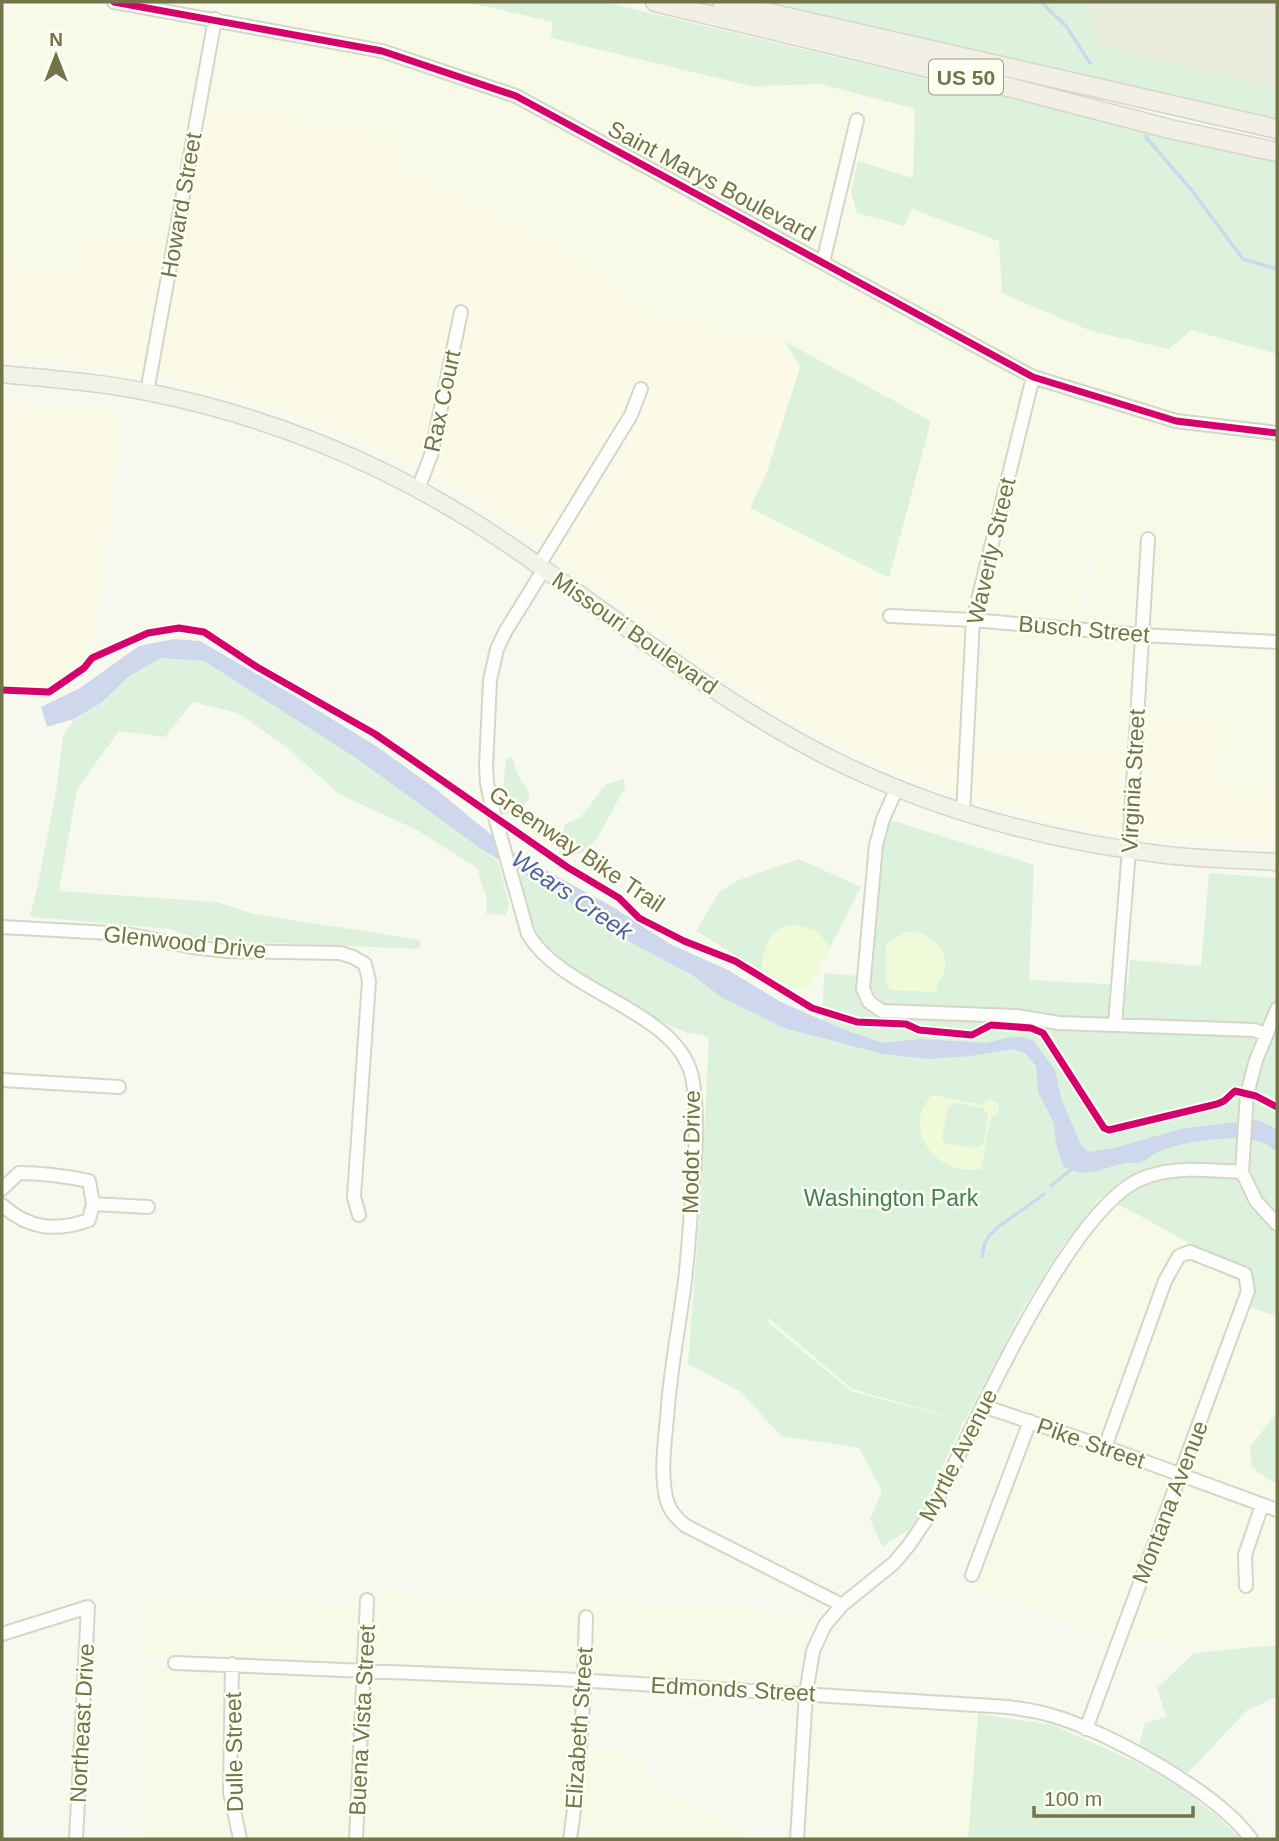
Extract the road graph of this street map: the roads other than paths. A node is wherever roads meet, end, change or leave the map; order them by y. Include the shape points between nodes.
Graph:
1 (114, 2) edge
2 (655, 2) edge
3 (722, 2) edge
4 (215, 19) junction
5 (858, 120) dead end
6 (1277, 129) edge
7 (1277, 152) edge
8 (823, 262) junction
9 (461, 312) dead end
10 (2, 374) edge
11 (1032, 377) junction
12 (641, 389) dead end
13 (147, 392) junction
14 (1277, 433) edge
15 (418, 489) junction
16 (1148, 538) dead end
17 (541, 567) junction
18 (890, 616) dead end
19 (973, 620) junction
20 (1141, 635) junction
21 (1277, 642) edge
22 (897, 788) junction
23 (963, 813) junction
24 (1129, 850) junction
25 (1277, 862) edge
26 (2, 927) edge
27 (1277, 1009) edge
28 (1115, 1024) junction
29 (1265, 1034) junction
30 (2, 1080) edge
31 (120, 1087) dead end
32 (1242, 1172) junction
33 (2, 1189) edge
34 (93, 1204) junction
35 (2, 1205) edge
36 (148, 1207) dead end
37 (359, 1215) dead end
38 (1277, 1224) edge
39 (983, 1406) junction
40 (1030, 1421) junction
41 (1105, 1447) junction
42 (1181, 1475) junction
43 (1262, 1505) junction
44 (1277, 1510) edge
45 (972, 1575) dead end
46 (1246, 1586) dead end
47 (367, 1600) dead end
48 (842, 1605) junction
49 (586, 1617) dead end
50 (2, 1634) edge
51 (175, 1663) dead end
52 (232, 1664) junction
53 (365, 1670) junction
54 (584, 1682) junction
55 (806, 1693) junction
56 (1086, 1729) junction
57 (76, 1839) edge
58 (240, 1839) edge
59 (356, 1839) edge
60 (570, 1839) edge
61 (797, 1839) edge
62 (1251, 1839) edge

1 - 4 street, Saint Marys Boulevard
2 - 7 highway, US 50
3 - 6 highway, US 50
4 - 8 street, Saint Marys Boulevard via 382,51 516,96
4 - 13 street, Howard Street
5 - 8 street
8 - 11 street, Saint Marys Boulevard
9 - 15 street, Rax Court via 431,455
10 - 13 main road, Missouri Boulevard
11 - 14 street, Saint Marys Boulevard via 1176,421
11 - 19 street, Waverly Street
12 - 17 street, Modot Drive via 631,415
13 - 15 main road, Missouri Boulevard via 293,433
15 - 17 main road, Missouri Boulevard
16 - 20 street, Virginia Street
17 - 22 main road, Missouri Boulevard via 727,698 814,751
17 - 48 street, Modot Drive via 493,662 486,783 536,949 565,972 663,1031 677,1046 693,1080 695,1160 684,1293 671,1370 665,1492 671,1511 686,1527
18 - 19 street, Busch Street
19 - 20 street, Busch Street
19 - 23 street, Waverly Street
20 - 21 street, Busch Street
20 - 24 street, Virginia Street
22 - 23 main road, Missouri Boulevard
22 - 28 street via 878,833 863,989 869,1002 882,1011
23 - 24 main road, Missouri Boulevard
24 - 25 main road, Missouri Boulevard
24 - 28 street, Virginia Street
26 - 37 street, Glenwood Drive via 127,934 227,951 340,953 365,964 369,981 354,1197
27 - 29 street
28 - 29 street
29 - 32 street via 1245,1106
30 - 31 street
32 - 38 street via 1256,1201
32 - 39 street, Myrtle Avenue via 1174,1171 1144,1177 1118,1193 1066,1256
33 - 34 street via 19,1173 65,1176 89,1181
34 - 35 street via 89,1220 74,1226 41,1226 16,1218
34 - 36 street
39 - 40 street, Pike Street
39 - 48 street, Myrtle Avenue via 935,1504 909,1545
40 - 41 street, Pike Street
40 - 45 street
41 - 42 street, Pike Street
41 - 42 street, Montana Avenue via 1165,1281 1179,1256 1190,1252 1245,1274 1248,1291
42 - 43 street, Pike Street
42 - 56 street, Montana Avenue
43 - 44 street, Pike Street
43 - 46 street via 1245,1555
47 - 53 street, Buena Vista Street
48 - 55 street, Myrtle Avenue via 825,1625 813,1651
49 - 54 street, Elizabeth Street
50 - 57 street, Northeast Drive via 88,1607
51 - 52 street, Edmonds Street
52 - 53 street, Edmonds Street
52 - 58 street, Dulle Street via 230,1792
53 - 54 street, Edmonds Street
53 - 59 street, Buena Vista Street
54 - 55 street, Edmonds Street
54 - 60 street, Elizabeth Street
55 - 56 street, Edmonds Street via 1008,1707 1051,1715
55 - 61 street, Myrtle Avenue
56 - 62 street, Edmonds Street via 1151,1760 1196,1790 1241,1824

